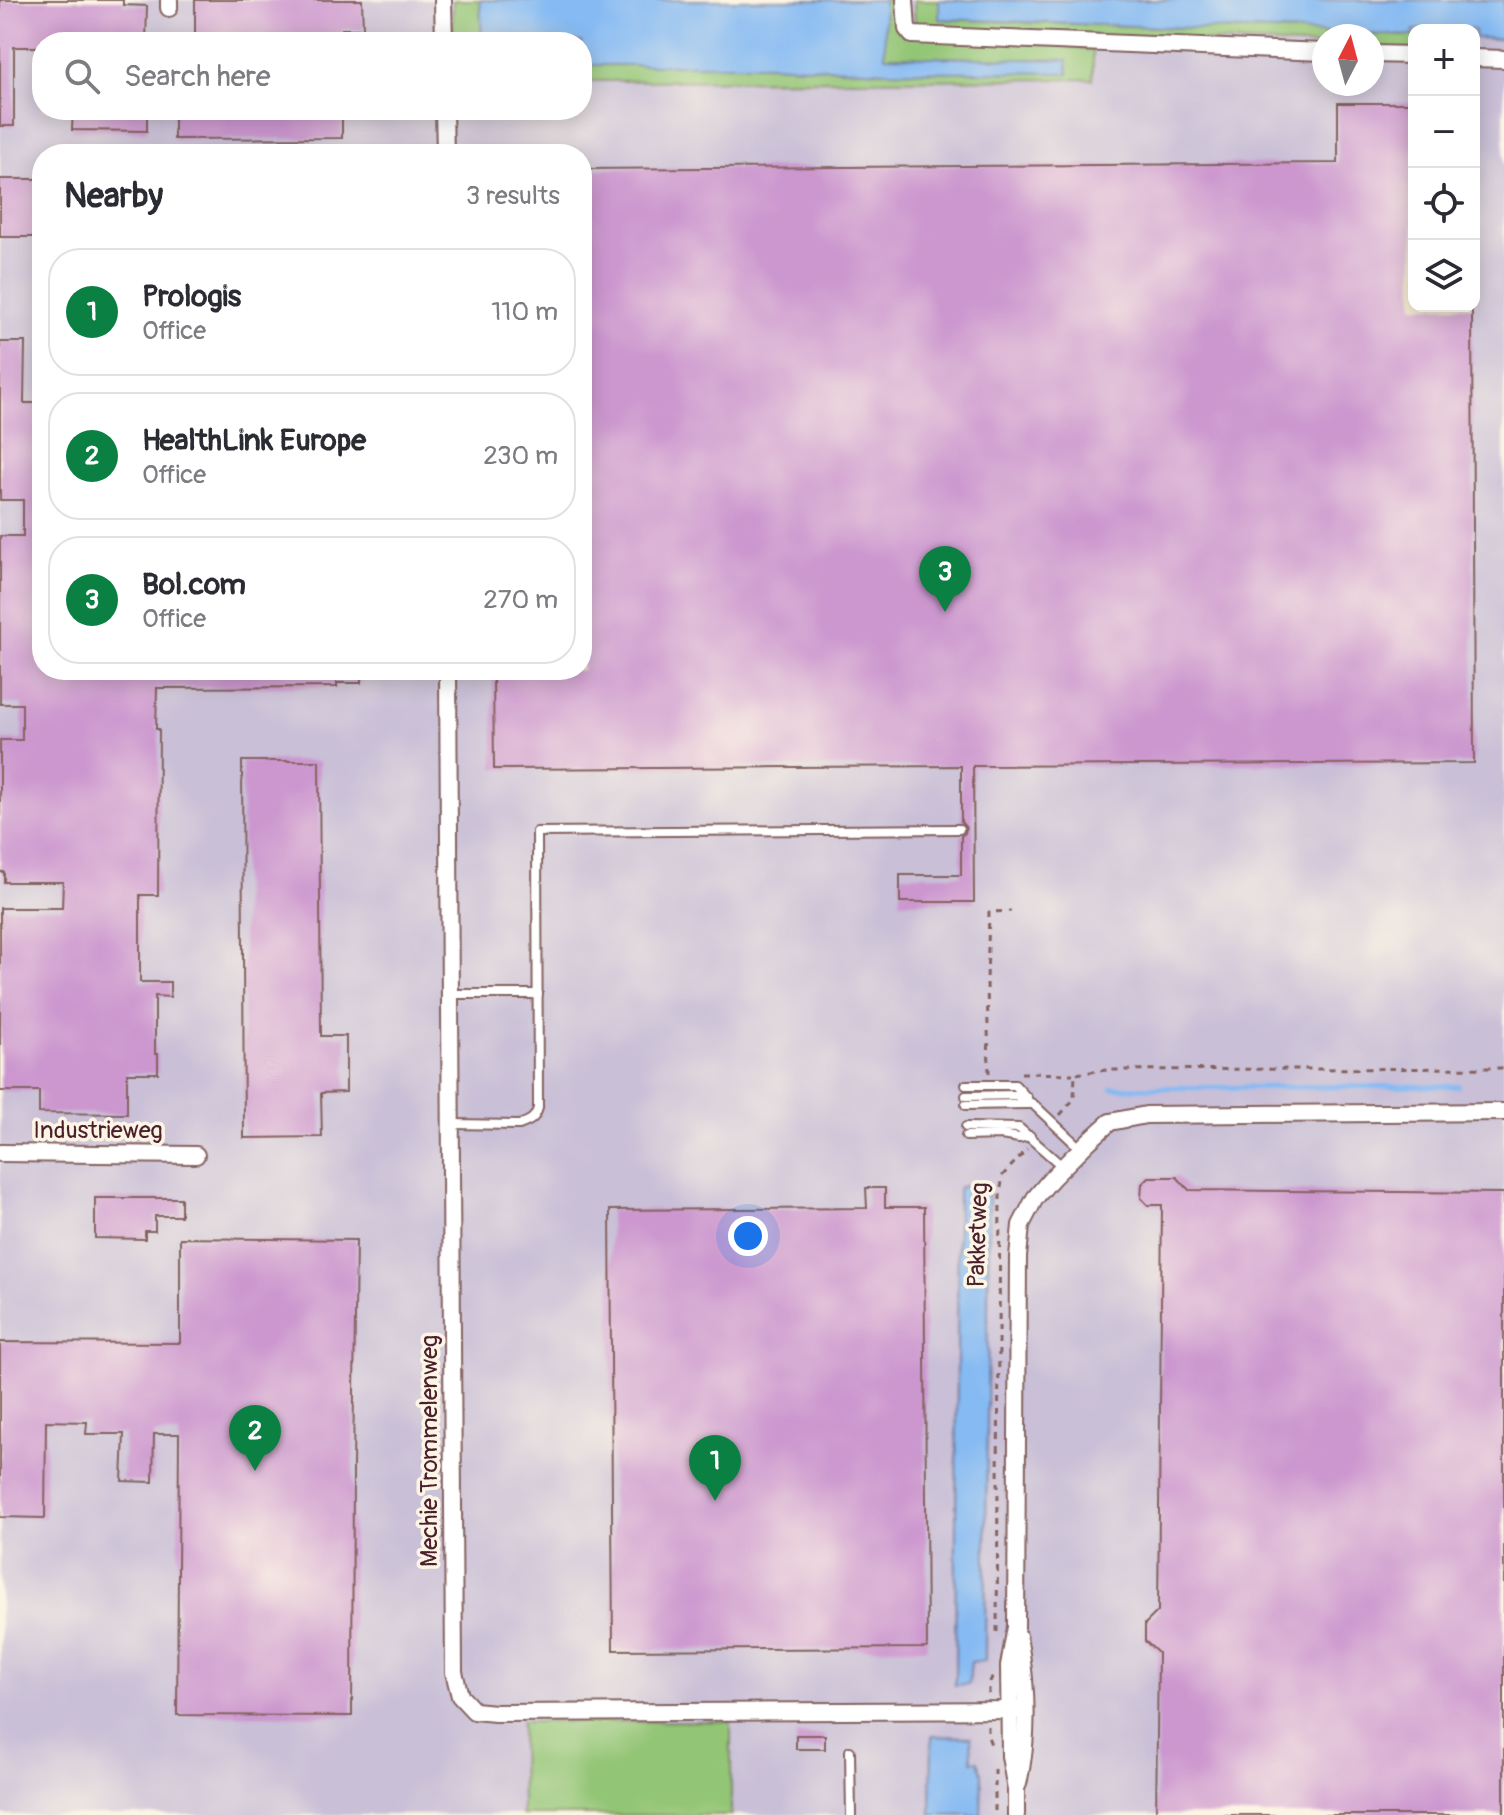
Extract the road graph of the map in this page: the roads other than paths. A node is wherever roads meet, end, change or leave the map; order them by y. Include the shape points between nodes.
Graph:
1 (443, 0) edge
2 (905, 0) edge
3 (444, 32) edge
4 (1312, 52) edge
5 (1384, 54) edge
6 (1408, 55) edge
7 (1480, 58) edge
8 (1504, 59) edge
9 (444, 120) edge
10 (445, 144) edge
11 (448, 680) edge
12 (959, 829) dead end
13 (451, 994) junction
14 (538, 994) junction
15 (966, 1085) dead end
16 (966, 1100) dead end
17 (1033, 1104) junction
18 (1504, 1112) edge
19 (451, 1124) junction
20 (966, 1131) dead end
21 (1081, 1150) junction
22 (0, 1153) edge
23 (196, 1155) dead end
24 (1063, 1167) junction
25 (1017, 1710) junction
26 (850, 1751) dead end
27 (851, 1815) edge
28 (1016, 1815) edge

1 - 3 street
2 - 4 street via 912,35
5 - 6 street
7 - 8 street
9 - 10 street
11 - 13 street, Mechie Trommelenweg
12 - 14 lane via 537,832
13 - 14 lane
13 - 19 street, Mechie Trommelenweg
14 - 19 lane via 535,1116 519,1125
15 - 17 lane via 1015,1085
16 - 17 lane
17 - 21 lane
18 - 21 street, Pakketweg via 1146,1115 1110,1122
19 - 25 street, Mechie Trommelenweg via 454,1672 460,1696 474,1711
20 - 24 lane via 1032,1138
21 - 24 street, Pakketweg
22 - 23 street, Industrieweg
24 - 25 street, Pakketweg via 1035,1198 1021,1225 1018,1257 1016,1627 1009,1666
25 - 28 street via 1010,1756
26 - 27 lane

